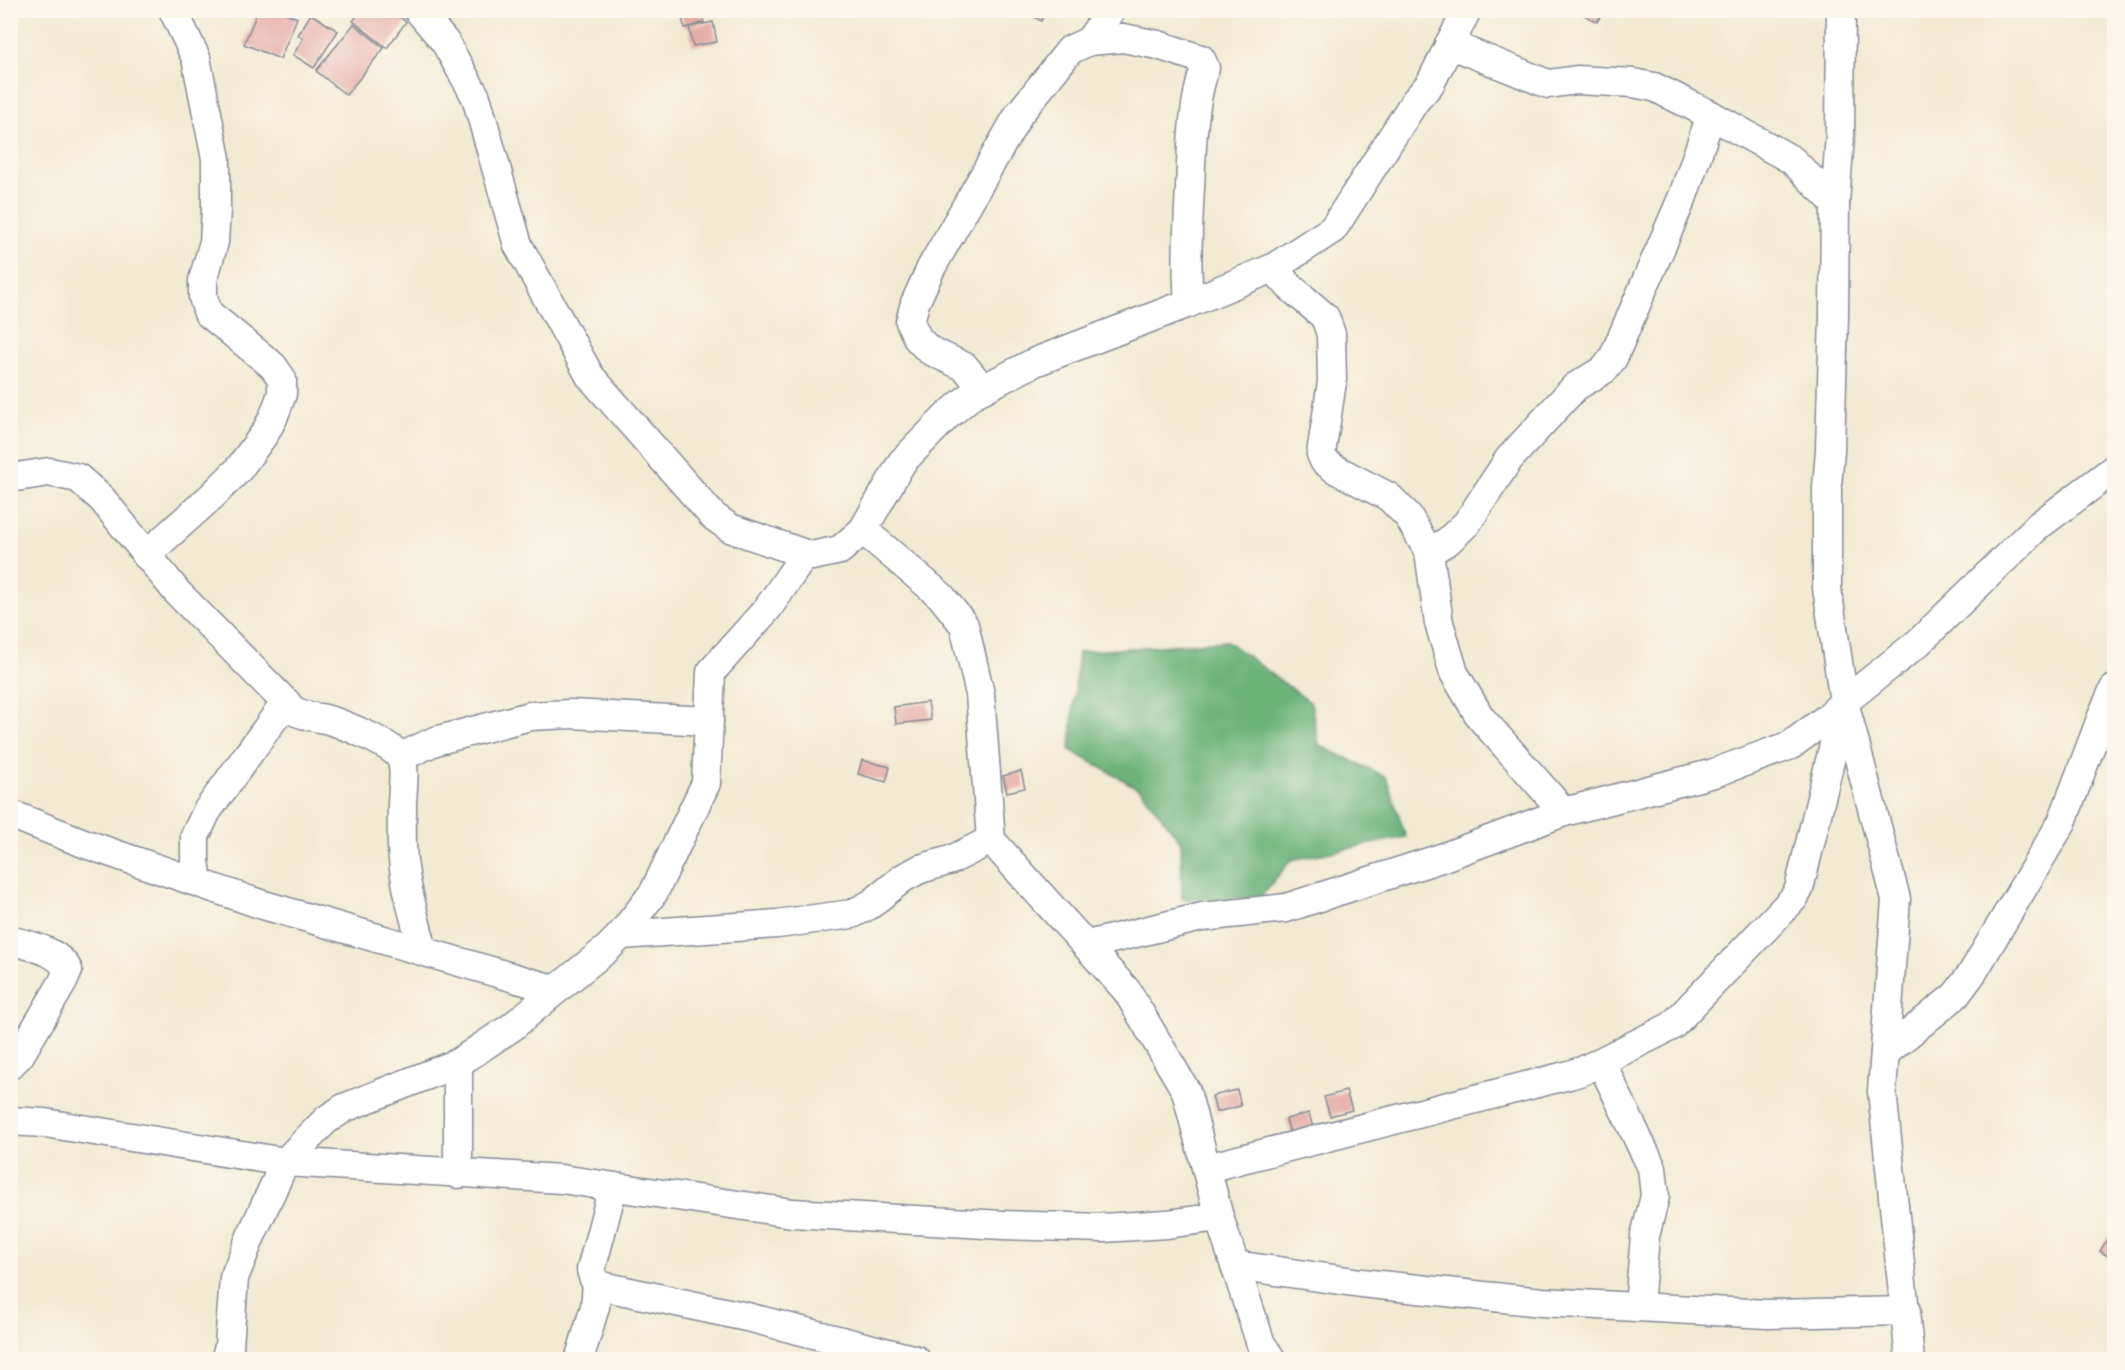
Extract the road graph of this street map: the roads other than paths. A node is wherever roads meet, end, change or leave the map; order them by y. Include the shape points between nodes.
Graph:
1 (173, 10) edge
2 (418, 10) edge
3 (1111, 10) edge
4 (1467, 10) edge
5 (1841, 10) edge
6 (1089, 41) junction
7 (1449, 44) junction
8 (1711, 115) junction
9 (1834, 203) junction
10 (1273, 268) junction
11 (1189, 303) junction
12 (983, 389) junction
13 (2115, 468) edge
14 (10, 478) edge
15 (863, 530) junction
16 (1428, 552) junction
17 (805, 554) junction
18 (146, 555) junction
19 (2115, 689) edge
20 (286, 702) junction
21 (1844, 702) junction
22 (709, 721) junction
23 (401, 757) junction
24 (1564, 812) junction
25 (10, 814) edge
26 (991, 840) junction
27 (198, 882) junction
28 (621, 935) junction
29 (10, 940) edge
30 (1087, 945) junction
31 (423, 950) junction
32 (556, 990) junction
33 (1885, 1053) junction
34 (1601, 1062) junction
35 (458, 1063) junction
36 (10, 1065) edge
37 (10, 1121) edge
38 (285, 1162) junction
39 (1206, 1168) junction
40 (458, 1174) junction
41 (613, 1187) junction
42 (1219, 1217) junction
43 (1235, 1264) junction
44 (597, 1285) junction
45 (1639, 1306) junction
46 (1905, 1311) junction
47 (1264, 1354) edge
48 (225, 1359) edge
49 (579, 1359) edge
50 (916, 1359) edge
51 (1910, 1359) edge

1 - 18 street via 196,58 216,159 214,242 203,280 203,297 208,313 273,366 282,379 282,394 265,433 238,470
2 - 17 street via 445,42 476,97 518,245 590,376 713,516 730,528
3 - 6 street
4 - 7 street
5 - 9 street via 1840,135
6 - 11 street via 1123,38 1158,45 1201,59 1205,68 1197,93 1191,158 1186,267
6 - 12 street via 1070,50 1019,114 915,303 910,322 918,339 929,350 965,367
7 - 8 street via 1548,84 1633,83 1654,87
7 - 10 street via 1430,84 1415,101 1334,229
8 - 9 street via 1792,160
8 - 16 street via 1683,196 1613,358 1605,369 1575,387 1509,459 1467,523 1448,541
9 - 21 street via 1827,588
10 - 11 street
10 - 16 street via 1325,317 1331,334 1332,382 1321,454 1324,461 1389,497 1408,516
11 - 12 street via 1035,362
12 - 15 street via 947,416 902,462
13 - 21 street via 2037,526 1919,642
14 - 18 street via 49,472 78,478 102,499
15 - 17 street via 835,553
15 - 26 street via 941,596 964,625 980,693
16 - 24 street via 1439,623 1454,673 1480,717
17 - 22 street via 768,608 711,672
18 - 20 street via 177,592
19 - 33 street via 2062,822 1973,972 1956,995
20 - 23 street via 294,711 351,728
20 - 27 street via 207,812 195,836
21 - 24 street via 1791,745 1714,773
21 - 33 street via 1896,899
21 - 34 street via 1794,898 1672,1026
22 - 23 street via 570,714 530,716 435,741
22 - 28 street via 706,783 654,892
23 - 31 street via 403,861
24 - 30 street via 1441,858 1286,908 1202,917
25 - 27 street
26 - 28 street via 903,878 852,914 777,924
26 - 30 street
27 - 31 street
28 - 32 street
29 - 36 street via 57,956 68,970 20,1055
30 - 39 street via 1127,991 1186,1091
31 - 32 street
32 - 35 street via 512,1028
33 - 46 street via 1882,1092
34 - 39 street via 1557,1078
34 - 45 street via 1652,1168 1655,1196 1645,1236
35 - 38 street via 344,1108 326,1120
35 - 40 street
37 - 38 street via 45,1123
38 - 40 street
38 - 48 street via 234,1278
39 - 42 street
40 - 41 street via 561,1179
41 - 42 street via 792,1213 891,1220 1103,1228
41 - 44 street via 591,1270
42 - 43 street
43 - 45 street via 1361,1283 1542,1302
43 - 47 street
44 - 49 street via 596,1307
44 - 50 street
45 - 46 street via 1768,1314
46 - 51 street

